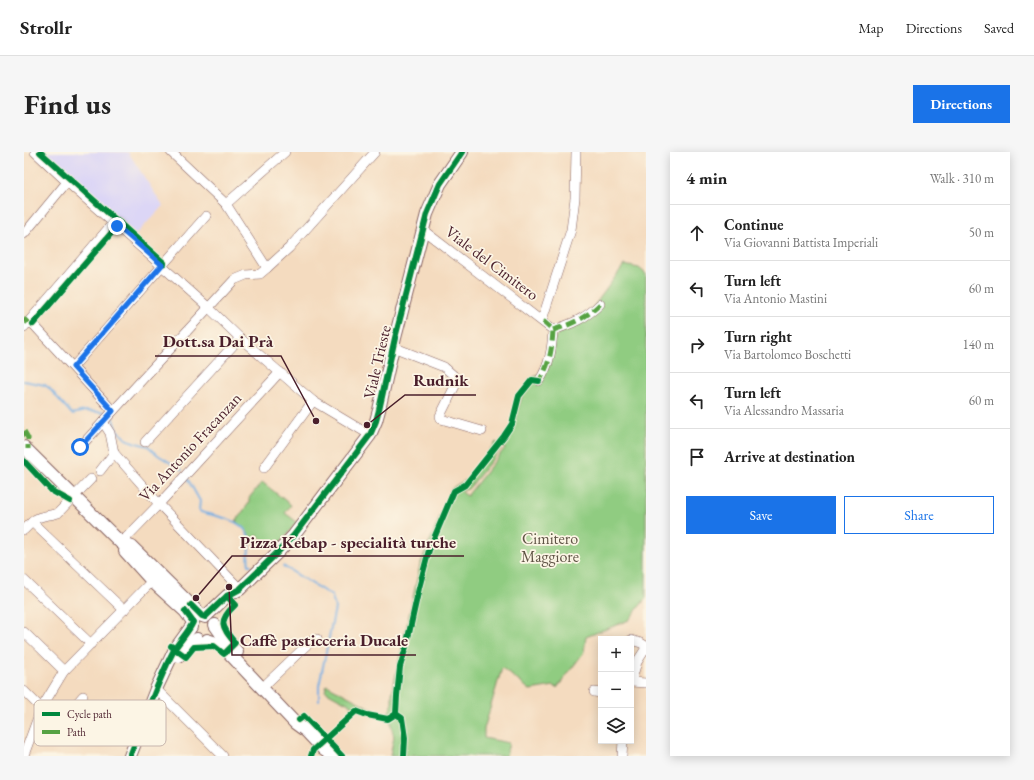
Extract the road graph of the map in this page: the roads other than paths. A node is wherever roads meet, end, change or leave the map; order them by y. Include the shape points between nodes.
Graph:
1 (35, 152) edge
2 (285, 152) edge
3 (375, 152) edge
4 (462, 152) edge
5 (576, 152) edge
6 (178, 154) edge
7 (67, 182) junction
8 (226, 204) junction
9 (206, 216) dead end
10 (113, 223) junction
11 (423, 230) junction
12 (24, 234) edge
13 (162, 265) junction
14 (268, 268) junction
15 (600, 304) dead end
16 (208, 307) junction
17 (542, 320) junction
18 (26, 325) edge
19 (553, 330) junction
20 (240, 338) junction
21 (393, 347) junction
22 (73, 367) junction
23 (280, 372) junction
24 (539, 381) dead end
25 (313, 401) junction
26 (113, 411) junction
27 (103, 422) junction
28 (482, 431) dead end
29 (370, 435) junction
30 (145, 442) dead end
31 (24, 444) edge
32 (80, 447) dead end
33 (28, 451) edge
34 (114, 453) junction
35 (264, 468) dead end
36 (100, 471) dead end
37 (91, 479) dead end
38 (74, 496) junction
39 (159, 504) junction
40 (32, 522) junction
41 (24, 530) edge
42 (121, 542) junction
43 (24, 580) edge
44 (152, 581) junction
45 (240, 589) junction
46 (124, 610) junction
47 (203, 622) junction
48 (24, 632) edge
49 (202, 639) junction
50 (317, 639) dead end
51 (634, 641) edge
52 (91, 644) junction
53 (646, 647) edge
54 (64, 671) junction
55 (634, 672) edge
56 (634, 682) edge
57 (646, 683) edge
58 (266, 684) junction
59 (158, 685) junction
60 (24, 691) edge
61 (82, 696) dead end
62 (46, 700) edge
63 (79, 700) edge
64 (152, 700) edge
65 (34, 702) edge
66 (34, 730) edge
67 (306, 731) junction
68 (623, 744) edge
69 (134, 746) edge
70 (214, 752) edge
71 (26, 753) edge
72 (327, 754) edge
73 (130, 756) edge
74 (224, 756) edge
75 (622, 756) edge

1 - 7 street
2 - 8 street
3 - 14 street
4 - 11 main road, Viale Trieste via 440,184
5 - 17 street via 571,230
6 - 8 street
7 - 10 street
7 - 12 street
8 - 14 street
9 - 13 street
10 - 13 street
10 - 18 street
11 - 17 street, Viale del Cimitero
11 - 21 main road, Viale Trieste
13 - 16 street
13 - 22 street
14 - 16 street via 260,274 246,275 234,280
15 - 19 street via 589,314
16 - 20 street
16 - 26 street
17 - 19 street, Viale del Cimitero
18 - 22 street via 33,324
19 - 24 street via 551,354
20 - 23 street
20 - 30 street
21 - 28 street, Viale Trieste via 444,367 453,375 456,382 440,416 441,420
21 - 29 main road, Viale Trieste via 378,416
22 - 26 street
23 - 25 street
23 - 39 street, Via Antonio Fracanzan
25 - 29 street
25 - 35 street
26 - 27 street
27 - 32 street
27 - 34 street via 110,433
29 - 45 main road, Viale Trieste via 294,535
31 - 33 main road
33 - 38 main road
34 - 36 street
34 - 39 street
37 - 38 street
38 - 40 street via 58,513 35,518
38 - 42 main road
39 - 42 street, Via Antonio Fracanzan
39 - 45 street
40 - 41 street
40 - 46 street
42 - 44 main road via 126,553
42 - 47 main road via 132,548
43 - 52 street
44 - 46 street
44 - 47 main road via 185,611
45 - 47 main road, Viale Trieste via 227,596
46 - 52 street
47 - 49 main road via 192,634
47 - 49 main road, Viale Trieste via 214,634
47 - 58 main road via 222,635
47 - 59 main road, Viale Trieste via 175,649
48 - 54 street
49 - 59 main road, Viale Trieste via 188,646
49 - 67 main road via 219,644 295,723
50 - 58 street via 312,640
51 - 53 street
52 - 54 street
53 - 55 street
54 - 62 street
56 - 57 street
58 - 67 main road
59 - 64 main road, Viale Trieste
59 - 70 street
60 - 65 street
61 - 63 street
66 - 71 street
67 - 72 main road
68 - 75 street
69 - 73 main road, Viale Trieste
70 - 74 street

